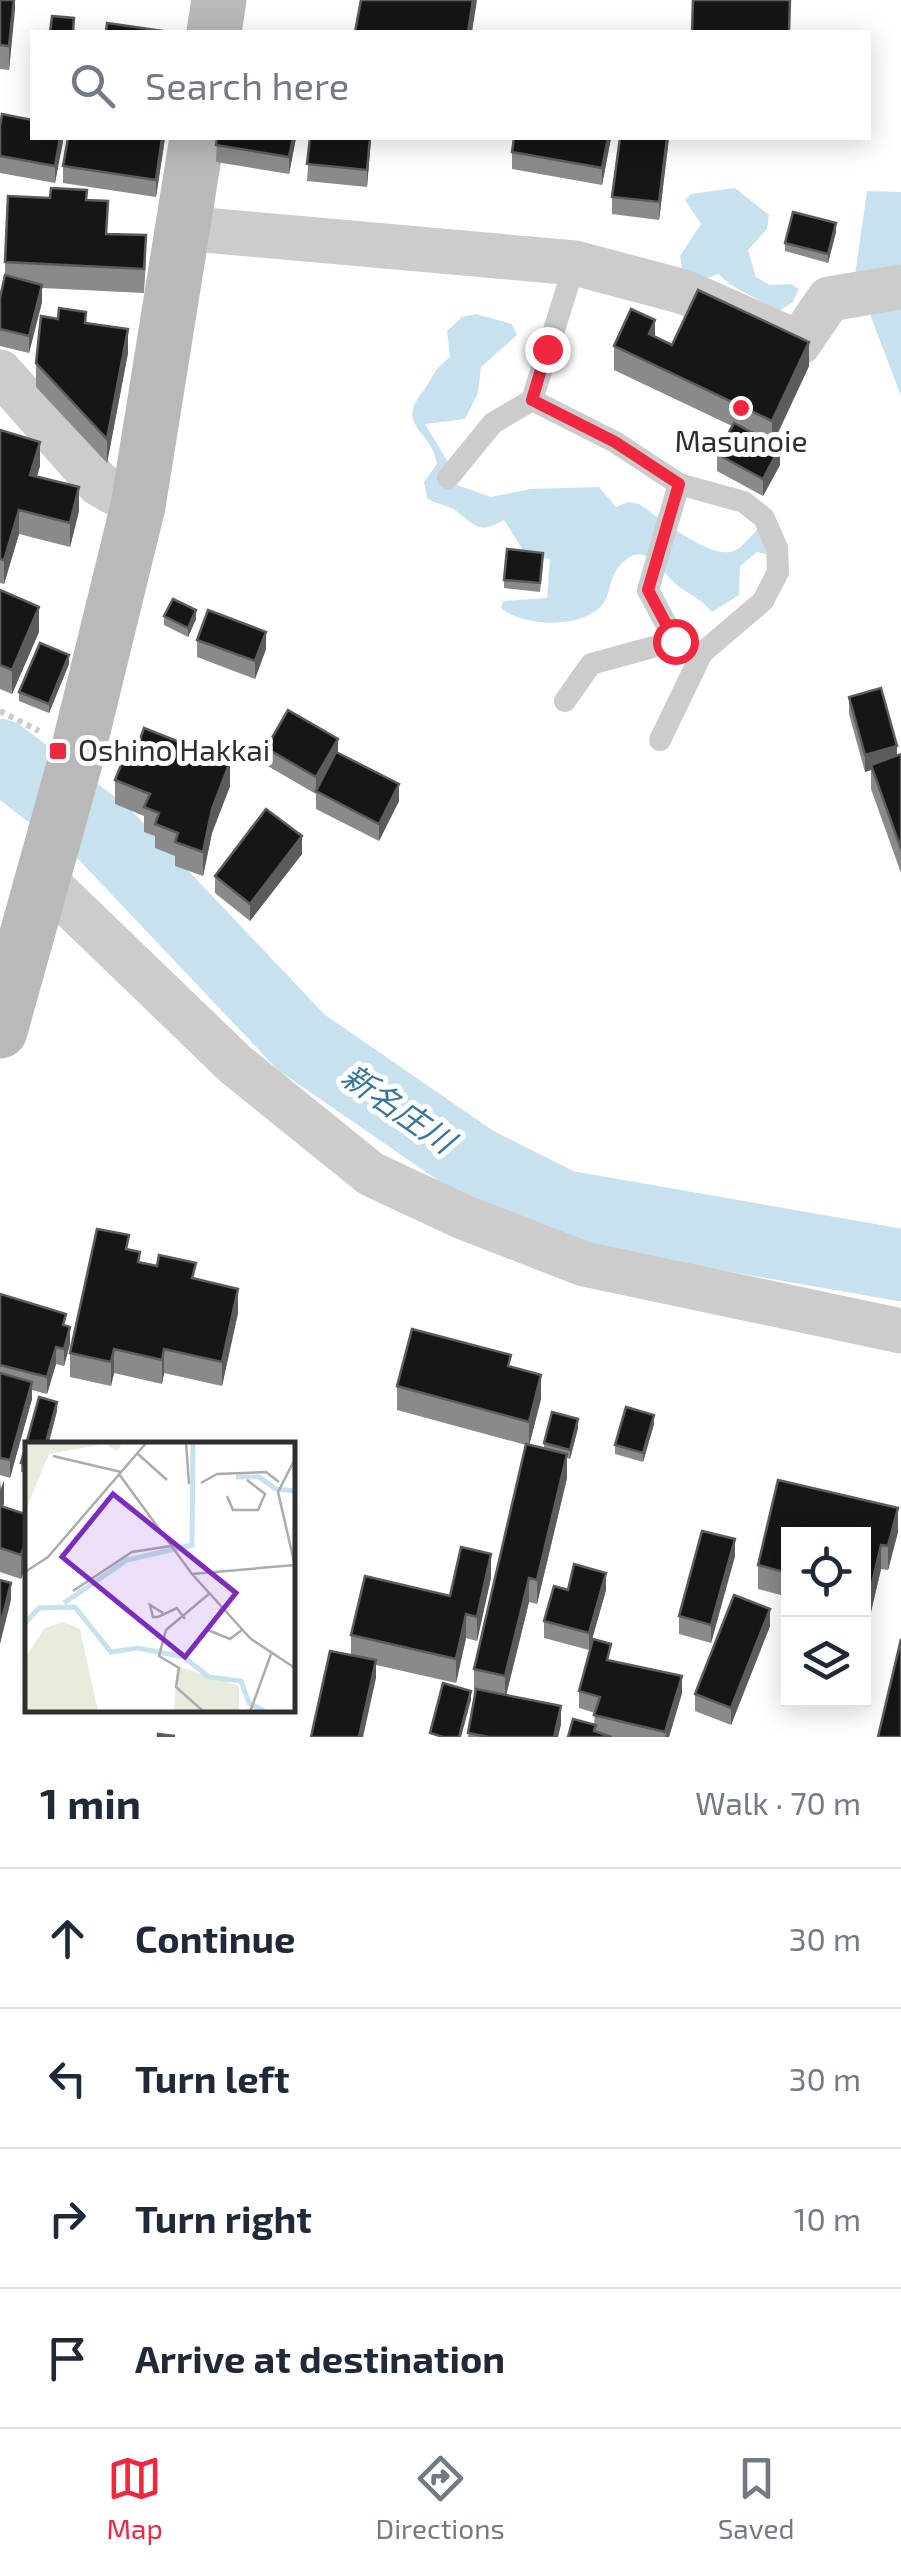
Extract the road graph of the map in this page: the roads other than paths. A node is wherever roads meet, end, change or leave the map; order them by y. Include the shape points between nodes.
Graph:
1 (219, 0) edge
2 (214, 30) edge
3 (197, 140) edge
4 (182, 228) junction
5 (575, 263) junction
6 (901, 286) edge
7 (0, 372) edge
8 (532, 400) junction
9 (448, 478) dead end
10 (679, 484) junction
11 (138, 506) junction
12 (675, 641) junction
13 (702, 653) junction
14 (565, 700) dead end
15 (660, 740) dead end
16 (45, 874) junction
17 (0, 1031) edge
18 (901, 1332) edge

1 - 2 street
3 - 4 street
4 - 5 street
4 - 11 street
5 - 6 street via 684,292 799,343 829,299
5 - 8 lane
7 - 11 street via 99,484
8 - 9 lane via 494,423
8 - 10 lane
10 - 12 lane via 648,590
10 - 13 lane via 744,502 764,518 777,548 778,572 764,600
11 - 16 street via 62,745
12 - 13 lane
12 - 14 lane via 591,664
13 - 15 lane
16 - 17 street
16 - 18 street via 236,1065 372,1174 584,1264

